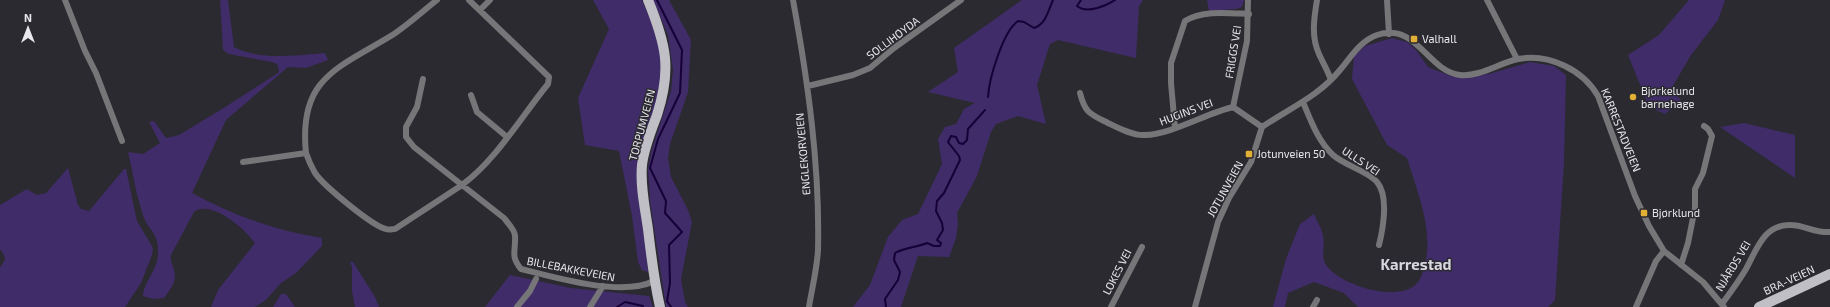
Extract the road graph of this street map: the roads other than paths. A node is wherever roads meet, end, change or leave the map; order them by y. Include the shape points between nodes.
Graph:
1 (65, 0) edge
2 (437, 0) edge
3 (469, 0) edge
4 (490, 0) edge
5 (648, 0) edge
6 (793, 0) edge
7 (962, 0) edge
8 (1248, 0) edge
9 (1317, 0) edge
10 (1387, 0) edge
11 (1487, 0) edge
12 (480, 10) junction
13 (1249, 14) junction
14 (1389, 34) junction
15 (1518, 59) junction
16 (423, 79) dead end
17 (1331, 80) junction
18 (808, 86) junction
19 (1080, 93) dead end
20 (471, 95) dead end
21 (1303, 102) junction
22 (1233, 107) junction
23 (1704, 126) dead end
24 (1262, 127) junction
25 (1175, 128) junction
26 (507, 137) junction
27 (122, 141) dead end
28 (306, 153) junction
29 (243, 162) dead end
30 (462, 185) junction
31 (1830, 232) edge
32 (1379, 245) dead end
33 (1142, 247) dead end
34 (1664, 251) junction
35 (1681, 265) junction
36 (1830, 274) edge
37 (536, 279) dead end
38 (654, 281) junction
39 (603, 286) junction
40 (1317, 300) dead end
41 (1723, 306) edge
42 (517, 307) edge
43 (590, 307) edge
44 (660, 307) edge
45 (809, 307) edge
46 (1111, 307) edge
47 (1195, 307) edge
48 (1314, 307) edge
49 (1636, 307) edge
50 (1759, 307) edge

1 - 27 street
2 - 28 street via 396,33 324,79 315,91 305,118
3 - 12 street
4 - 12 street
5 - 38 main road, TORPUMVEIEN via 662,36 666,62 666,83 642,165 642,189
6 - 18 street, ENGLEKORVEIEN
7 - 18 street, SOLLIHØYDA via 870,68
8 - 13 street, FRIGGS VEI
9 - 17 street via 1314,18 1315,41
10 - 14 street
11 - 15 street
12 - 26 street via 549,77 548,84
13 - 22 street, FRIGGS VEI via 1247,41
13 - 25 street via 1193,16 1185,21 1171,63 1170,83
14 - 15 street, KARRESTADVEIEN via 1406,36 1437,63 1461,75 1479,73
14 - 17 street, KARRESTADVEIEN via 1366,40
15 - 34 street, KARRESTADVEIEN via 1559,63 1592,85 1648,226
16 - 30 street, BILLEBAKKEVEIEN via 417,107 406,127 406,137 414,147
17 - 21 street, KARRESTADVEIEN via 1318,93
18 - 45 street, ENGLEKORVEIEN via 817,193 818,245
19 - 25 street, HUGINS VEI via 1084,108 1095,117 1122,129 1144,136
20 - 26 street via 477,112
21 - 24 street, KARRESTADVEIEN
21 - 32 street, ULLS VEI via 1322,143 1334,156 1377,182 1382,193 1384,228
22 - 24 street
22 - 25 street, HUGINS VEI
23 - 35 street via 1712,136 1703,173 1695,189 1695,208
24 - 47 street, JOTUNVEIEN via 1252,162 1229,198 1218,222
26 - 30 street via 490,160
28 - 29 street
28 - 30 street via 315,173 325,184 347,203 387,230 395,229
30 - 39 street, BILLEBAKKEVEIEN via 504,218 515,235 515,262 521,269
31 - 41 street, NJÅRDS VEI via 1818,232 1792,225 1778,226 1759,242
33 - 46 street, LOKES VEI
34 - 35 street, KARRESTADVEIEN
34 - 49 street via 1656,261
35 - 41 street, KARRESTADVEIEN via 1703,282
36 - 50 main road, BRA-VEIEN
37 - 42 street
38 - 39 street, BILLEBAKKEVEIEN via 635,288
38 - 44 main road, TORPUMVEIEN
39 - 43 street
40 - 48 street

